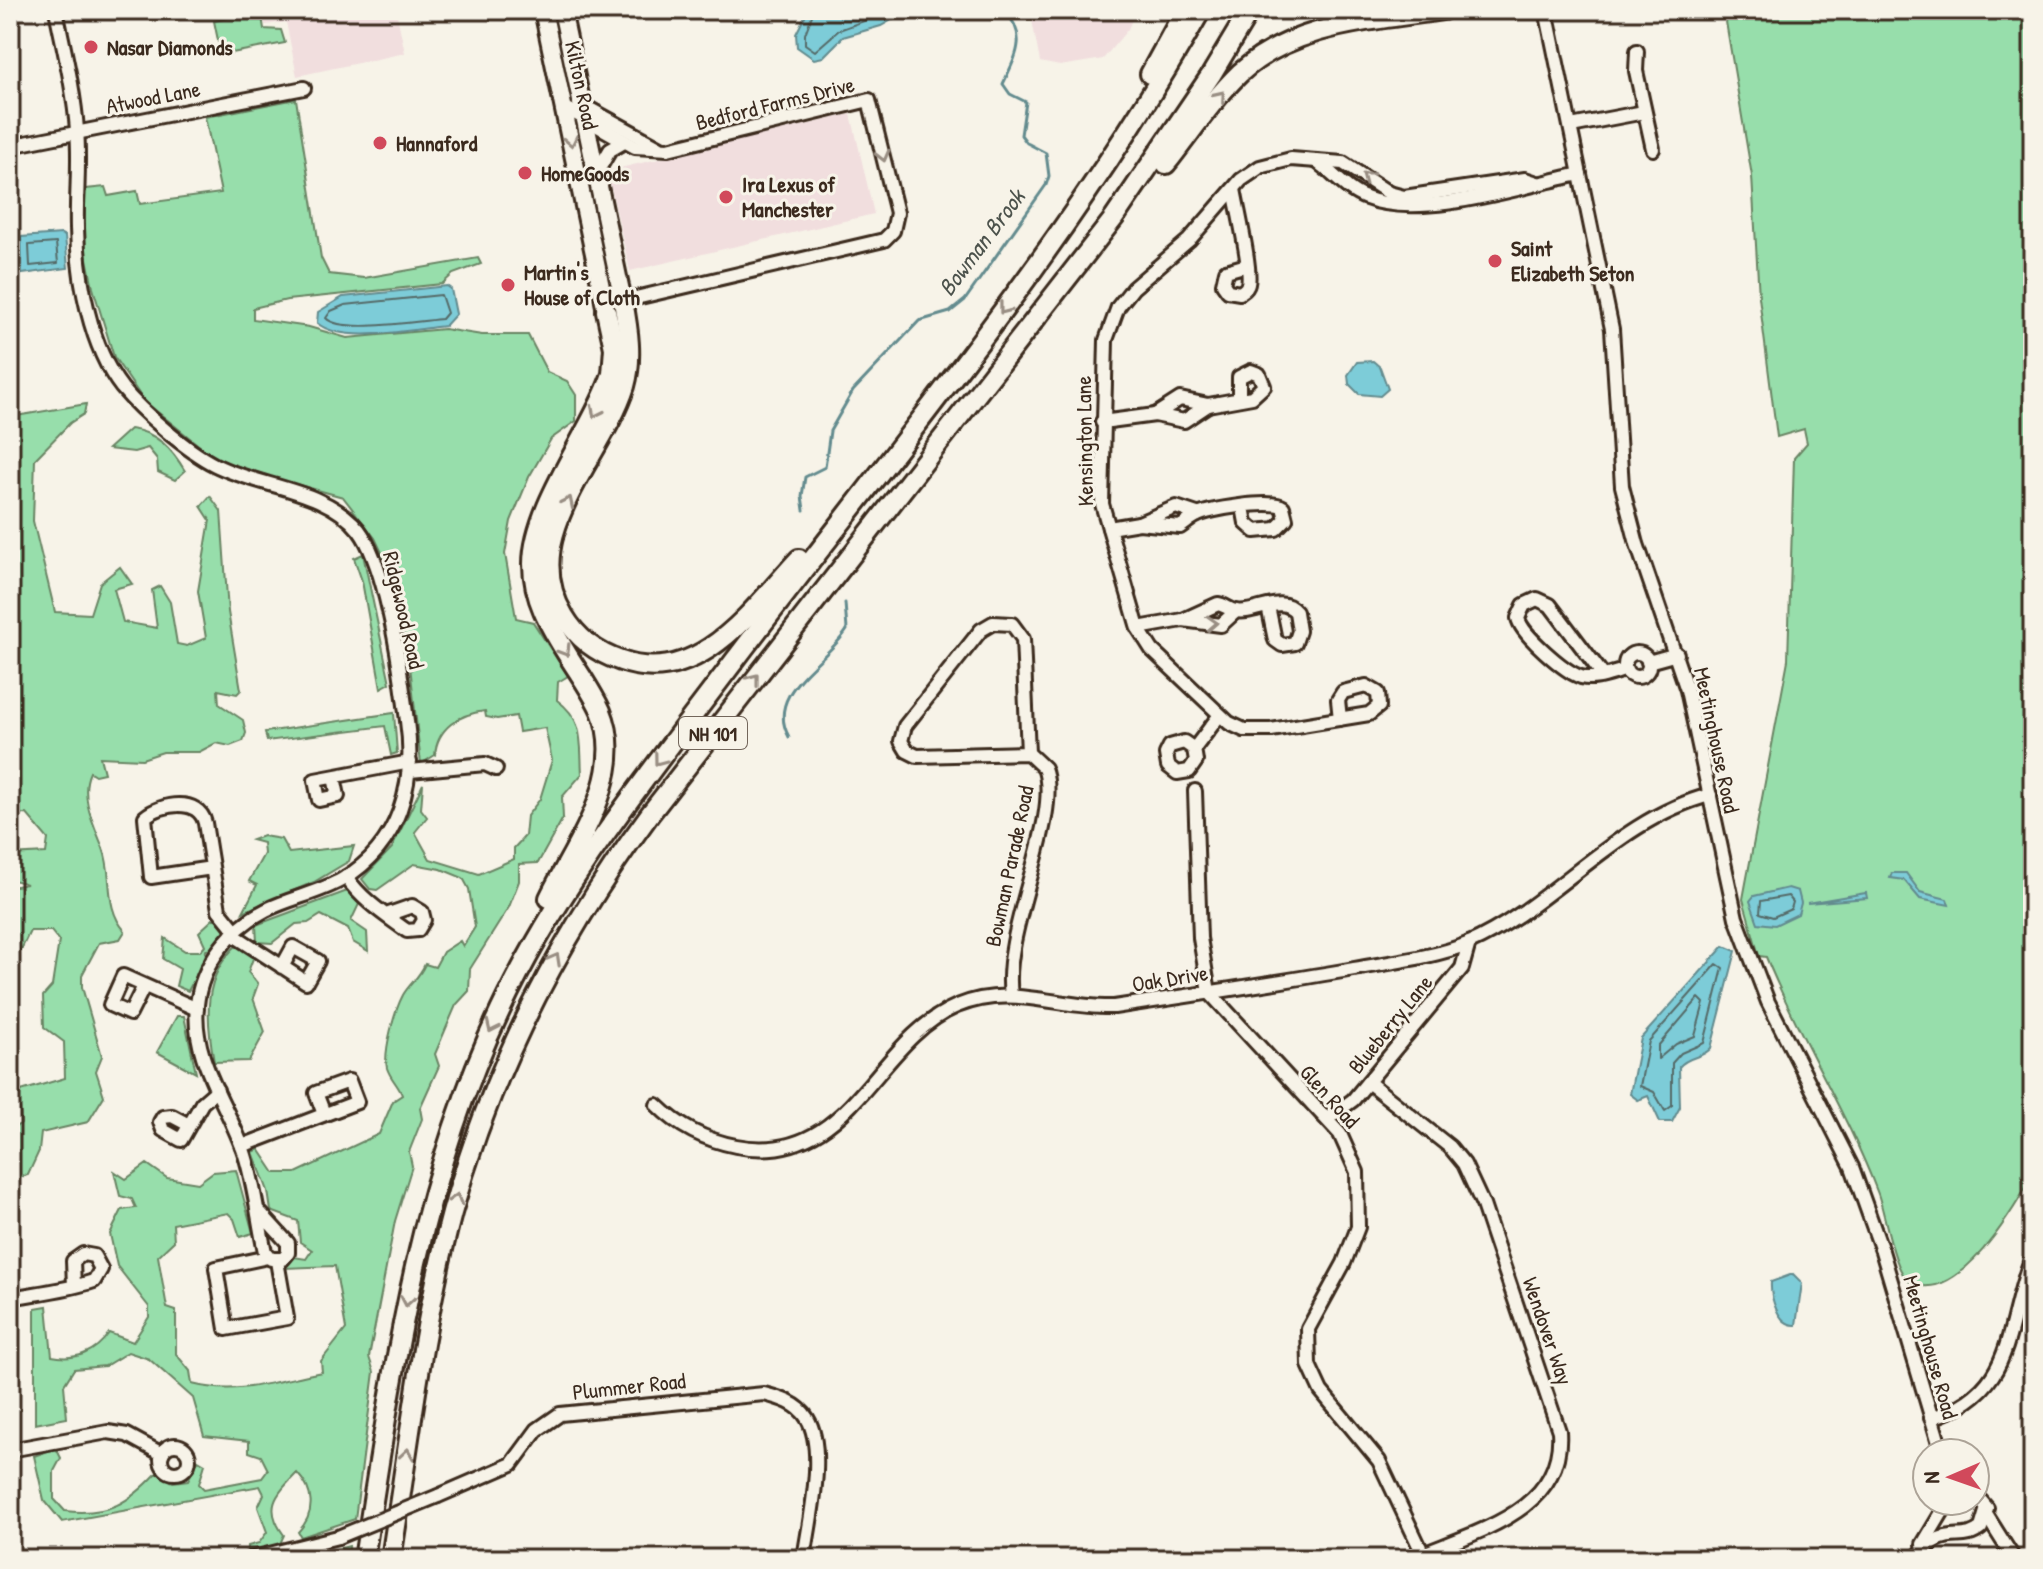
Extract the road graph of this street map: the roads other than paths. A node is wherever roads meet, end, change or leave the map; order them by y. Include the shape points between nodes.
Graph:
1 (56, 10) edge
2 (543, 10) edge
3 (562, 10) edge
4 (1185, 10) edge
5 (1201, 10) edge
6 (1250, 10) edge
7 (1443, 10) edge
8 (1546, 10) edge
9 (1637, 51) dead end
10 (304, 88) dead end
11 (564, 107) junction
12 (583, 109) junction
13 (1644, 112) junction
14 (1571, 126) junction
15 (78, 132) junction
16 (624, 142) junction
17 (10, 146) edge
18 (659, 147) junction
19 (1653, 149) dead end
20 (1312, 159) junction
21 (596, 174) junction
22 (1580, 174) junction
23 (1537, 183) junction
24 (1234, 189) junction
25 (1114, 218) junction
26 (1247, 265) dead end
27 (1029, 276) junction
28 (623, 301) junction
29 (606, 311) joint
30 (1239, 399) dead end
31 (1208, 405) junction
32 (1155, 415) junction
33 (1102, 422) junction
34 (857, 500) junction
35 (1243, 507) dead end
36 (1197, 514) junction
37 (1139, 523) junction
38 (1109, 528) junction
39 (1268, 606) dead end
40 (1236, 611) junction
41 (1183, 620) junction
42 (1138, 628) junction
43 (1677, 654) junction
44 (1603, 675) junction
45 (1219, 716) junction
46 (1340, 719) dead end
47 (1194, 749) dead end
48 (1028, 753) junction
49 (410, 766) junction
50 (496, 769) dead end
51 (334, 777) dead end
52 (1195, 791) dead end
53 (1710, 795) junction
54 (212, 868) junction
55 (346, 877) junction
56 (389, 914) dead end
57 (234, 932) junction
58 (1469, 943) junction
59 (282, 967) dead end
60 (144, 986) dead end
61 (1209, 992) junction
62 (1011, 995) junction
63 (507, 996) junction
64 (197, 1009) junction
65 (1368, 1082) junction
66 (217, 1090) junction
67 (657, 1105) dead end
68 (324, 1114) dead end
69 (1327, 1119) junction
70 (189, 1125) dead end
71 (242, 1146) junction
72 (257, 1209) junction
73 (2033, 1255) edge
74 (272, 1259) junction
75 (74, 1286) dead end
76 (10, 1298) edge
77 (1931, 1418) junction
78 (1937, 1437) edge
79 (10, 1450) edge
80 (162, 1454) dead end
81 (1939, 1517) edge
82 (1946, 1517) edge
83 (1986, 1517) edge
84 (1988, 1517) edge
85 (1962, 1534) junction
86 (1417, 1556) edge
87 (2012, 1556) edge
88 (1917, 1558) edge
89 (249, 1559) edge
90 (364, 1559) edge
91 (391, 1559) edge
92 (804, 1559) edge

1 - 15 street, Ridgewood Road
2 - 11 main road, Kilton Road
3 - 12 main road, Kilton Road
4 - 27 highway
5 - 27 highway, NH 101 via 1131,127
6 - 25 highway, NH 101
25 -> 7 highway via 1149,185 1227,87 1271,50 1317,31
8 - 14 street, Meetinghouse Road
9 - 13 street
10 - 15 street, Atwood Lane
11 - 12 street
11 -> 29 main road, Kilton Road
12 - 16 street, Bedford Farms Drive
12 - 18 street
12 - 21 main road, Kilton Road
13 - 14 street
13 - 19 street
14 - 22 street, Meetinghouse Road
15 - 17 street, Atwood Lane
15 - 49 street, Ridgewood Road via 79,254 95,331 111,370 136,402 204,458 328,505 359,531 380,578 407,716
16 - 18 street, Bedford Farms Drive via 642,149
16 - 21 street via 610,150
18 -> 28 street, Bedford Farms Drive via 674,149 869,100 897,213 893,231 878,242
23 -> 20 street, Kensington Lane via 1525,179 1399,197 1350,165
20 - 23 street, Kensington Lane via 1359,195 1398,206
20 - 24 street, Kensington Lane via 1270,163
21 - 28 main road, Kilton Road
22 - 23 street, Kensington Lane
22 - 43 street, Meetinghouse Road via 1613,334 1622,486
24 - 26 street
24 - 33 street, Kensington Lane via 1118,307 1106,340
91 -> 25 highway, NH 101 via 430,1315 452,1215 490,1098 550,968 591,897 650,814
27 -> 34 highway, NH 101
34 -> 28 highway via 722,640 693,658 659,666 625,663 580,637 553,593 551,542 624,387 629,341
29 -> 63 highway via 614,348 612,374 544,517 533,561 546,620 601,711 609,762 601,794
30 - 31 street
31 - 32 street via 1180,399
31 - 32 street via 1184,421
32 - 33 street
33 - 38 street, Kensington Lane via 1101,486
34 -> 63 highway, NH 101 via 609,826 542,929
35 - 36 street
36 - 37 street via 1176,507
36 - 37 street via 1180,527
37 - 38 street
38 - 42 street, Kensington Lane
39 - 40 street
40 - 41 street via 1218,604
41 -> 40 street via 1221,625
41 - 42 street
42 - 45 street, Kensington Lane via 1152,650
43 - 44 street via 1648,662 1642,654 1632,654 1625,670
43 - 53 street, Meetinghouse Road
44 - 44 street via 1583,678 1556,661 1521,628 1524,605 1537,599 1550,605
45 - 46 street, Kensington Lane via 1236,727 1260,731
45 - 47 street
48 - 48 street, Bowman Parade Road via 917,756 901,741 905,726 981,630 993,623 1012,624 1023,639
48 - 62 street, Bowman Parade Road via 1048,777 1047,800 1009,965
49 - 50 street via 485,764
49 - 51 street
49 - 55 street, Ridgewood Road via 407,793 392,829
52 - 61 street via 1200,938
53 - 58 street, Oak Drive via 1652,819
53 - 77 street, Meetinghouse Road via 1747,953 1852,1167
54 - 54 street via 200,810 181,805 145,817 151,877
54 - 57 street via 219,910
55 - 56 street via 372,907
55 - 57 street, Ridgewood Road via 266,910
57 - 59 street
57 - 64 street, Ridgewood Road via 207,971
58 - 61 street, Oak Drive via 1377,965
58 - 65 street, Blueberry Lane via 1462,968
60 - 64 street
61 - 62 street, Oak Drive via 1104,1007
61 - 69 street, Glen Road
62 - 67 street, Oak Drive via 979,998 933,1018 851,1109 789,1144 759,1148 718,1142 680,1125
63 -> 90 highway, NH 101 via 453,1123 419,1241
64 - 66 street, Ridgewood Road via 201,1051
65 - 69 street, Blueberry Lane
65 - 86 street, Wendover Way via 1450,1147 1470,1175 1559,1431 1557,1468 1533,1502
66 - 70 street
66 - 71 street, Ridgewood Road
68 - 71 street
69 - 86 street, Glen Road via 1354,1162 1360,1216 1350,1251 1308,1329 1307,1357 1321,1391 1379,1461
71 - 72 street, Ridgewood Road
72 - 74 street, Ridgewood Road
72 - 74 street, Ridgewood Road via 288,1243 287,1255
73 - 77 street via 1992,1379 1971,1402
74 - 74 street via 216,1268 226,1329 287,1318
75 - 76 street
77 - 78 street, Meetinghouse Road
79 - 80 street via 108,1432 127,1435
81 - 88 street
82 - 85 street via 1947,1525
83 - 85 street via 1981,1528
84 - 87 street
85 - 87 street via 1982,1538
85 - 88 street via 1935,1540
89 - 92 street, Plummer Road, bridge via 338,1537 512,1464 537,1430 560,1414 764,1394 794,1405 807,1417 812,1432 815,1470

